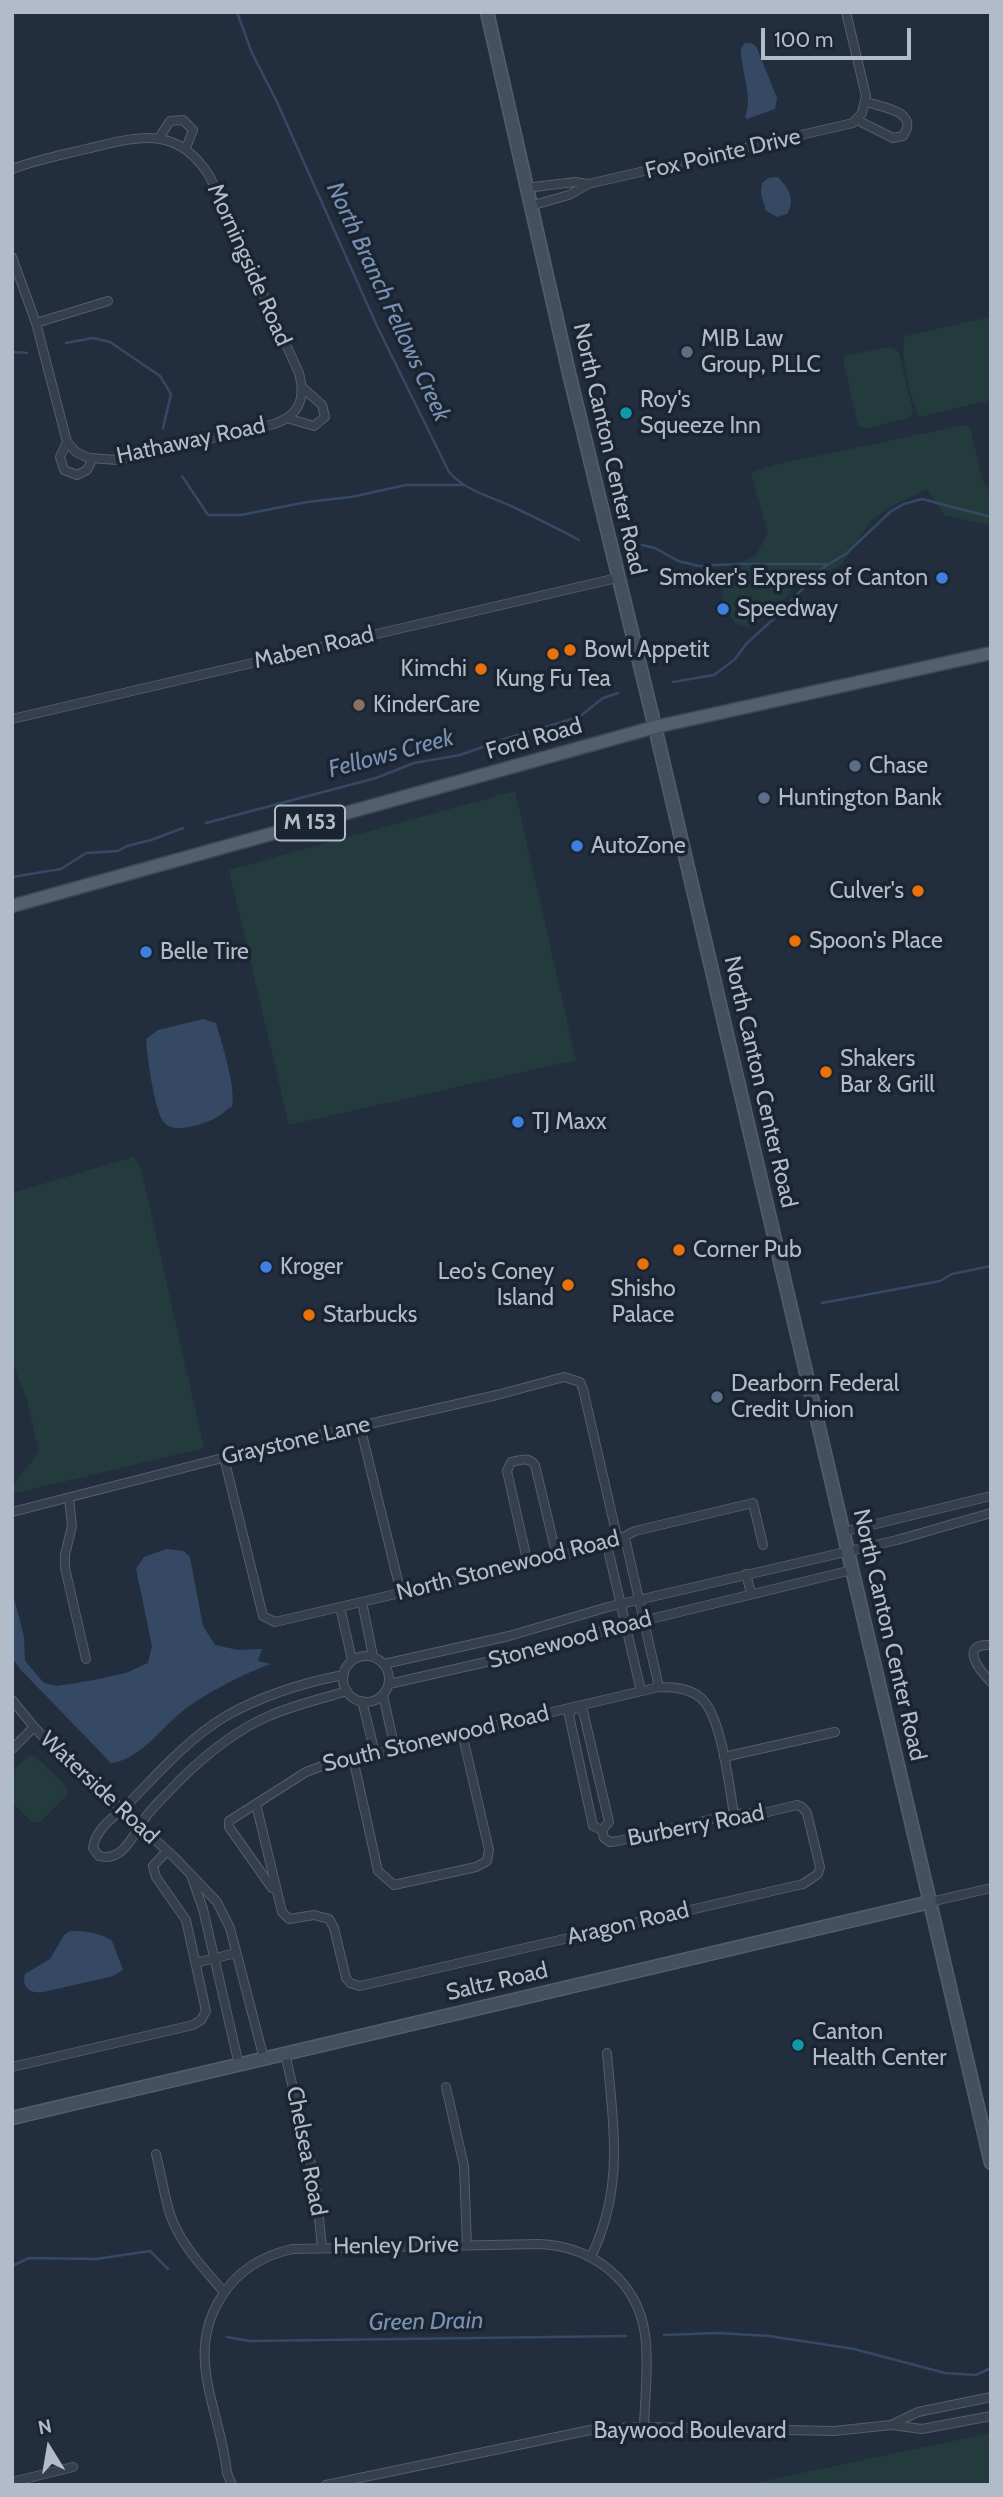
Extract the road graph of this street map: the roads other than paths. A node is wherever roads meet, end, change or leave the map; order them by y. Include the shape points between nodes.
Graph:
1 (487, 12) edge
2 (846, 12) edge
3 (866, 102) junction
4 (857, 120) junction
5 (159, 138) junction
6 (186, 148) junction
7 (12, 169) edge
8 (588, 184) junction
9 (526, 188) junction
10 (530, 206) junction
11 (12, 257) edge
12 (108, 301) dead end
13 (36, 323) junction
14 (303, 388) junction
15 (325, 417) joint
16 (287, 418) junction
17 (67, 442) junction
18 (93, 458) junction
19 (617, 578) junction
20 (991, 653) edge
21 (12, 719) edge
22 (655, 727) junction
23 (12, 906) edge
24 (360, 1426) junction
25 (224, 1458) junction
26 (991, 1496) edge
27 (69, 1498) junction
28 (978, 1499) junction
29 (12, 1512) edge
30 (987, 1515) edge
31 (892, 1521) junction
32 (844, 1532) junction
33 (622, 1540) junction
34 (897, 1540) junction
35 (607, 1545) junction
36 (763, 1545) dead end
37 (848, 1550) junction
38 (558, 1557) junction
39 (528, 1563) junction
40 (852, 1570) junction
41 (746, 1574) junction
42 (401, 1593) junction
43 (751, 1593) junction
44 (640, 1601) junction
45 (362, 1602) junction
46 (621, 1605) junction
47 (340, 1607) junction
48 (645, 1620) junction
49 (626, 1625) junction
50 (991, 1645) edge
51 (373, 1656) junction
52 (86, 1659) dead end
53 (352, 1660) junction
54 (384, 1664) junction
55 (343, 1675) junction
56 (991, 1682) edge
57 (389, 1684) junction
58 (659, 1687) junction
59 (347, 1691) junction
60 (641, 1691) junction
61 (383, 1695) junction
62 (12, 1700) edge
63 (362, 1702) junction
64 (574, 1707) junction
65 (34, 1727) junction
66 (835, 1732) dead end
67 (462, 1733) junction
68 (12, 1749) edge
69 (395, 1749) junction
70 (375, 1753) junction
71 (724, 1757) junction
72 (353, 1758) junction
73 (256, 1804) junction
74 (790, 1806) joint
75 (123, 1809) junction
76 (734, 1814) junction
77 (140, 1826) junction
78 (603, 1834) junction
79 (167, 1851) junction
80 (190, 1872) junction
81 (991, 1888) edge
82 (276, 1893) junction
83 (930, 1902) junction
84 (236, 1954) junction
85 (215, 1958) junction
86 (195, 1963) junction
87 (607, 2053) dead end
88 (285, 2054) junction
89 (264, 2059) junction
90 (239, 2065) junction
91 (12, 2067) edge
92 (446, 2087) dead end
93 (12, 2118) edge
94 (156, 2154) dead end
95 (991, 2162) edge
96 (467, 2245) junction
97 (322, 2248) junction
98 (591, 2257) junction
99 (224, 2292) junction
100 (991, 2397) edge
101 (991, 2416) edge
102 (891, 2425) junction
103 (644, 2427) junction
104 (73, 2467) dead end
105 (12, 2482) edge
106 (232, 2485) edge
107 (326, 2485) edge

1 - 9 main road, North Canton Center Road
2 - 3 street
3 - 4 street
3 - 4 street via 902,114 908,128 903,136 892,138
4 - 8 street, Fox Pointe Drive
5 - 6 street, Morningside Road
5 - 6 street, Morningside Road via 170,121 183,120 192,130
5 - 7 street, Morningside Road via 131,139
6 - 14 street, Morningside Road via 209,177
8 - 9 street
8 - 10 street via 569,195
9 - 10 main road, North Canton Center Road
10 - 19 main road, North Canton Center Road
11 - 13 street, Hathaway Road
12 - 13 street
13 - 17 street, Hathaway Road
14 - 15 street, Morningside Road via 322,405
14 - 16 street, Hathaway Road via 298,407
15 - 16 street, Hathaway Road via 314,426
16 - 18 street, Hathaway Road via 118,460
17 - 18 street, Hathaway Road via 76,452
17 - 18 street, Hathaway Road via 61,457 64,470 77,475 88,470
19 - 21 street, Maben Road
19 - 22 main road, North Canton Center Road
20 - 22 main road, Ford Road / M 153
22 - 23 main road, Ford Road / M 153
22 - 32 main road, North Canton Center Road
24 - 25 street, Graystone Lane
24 - 33 street, Graystone Lane via 565,1377 580,1382
24 - 42 street
25 - 27 street, Graystone Lane
25 - 47 street, North Stonewood Road via 263,1616 275,1622
26 - 28 street
27 - 29 street, Graystone Lane
27 - 52 street via 72,1526 65,1568
28 - 30 street
28 - 31 street
30 - 34 street, Stonewood Road
31 - 32 street
31 - 34 street
32 - 37 main road, North Canton Center Road
33 - 35 street, North Stonewood Road
33 - 36 street, North Stonewood Road via 635,1531 753,1503
33 - 44 street
34 - 37 street, Stonewood Road
35 - 38 street, North Stonewood Road
35 - 46 street
37 - 40 main road, North Canton Center Road
37 - 41 street, Stonewood Road
38 - 39 street, North Stonewood Road
38 - 39 street via 535,1465 526,1459 511,1462 507,1471
39 - 42 street, North Stonewood Road
40 - 43 street, Stonewood Road
40 - 83 main road, North Canton Center Road
41 - 43 street
41 - 44 street, Stonewood Road
42 - 45 street, North Stonewood Road
43 - 48 street, Stonewood Road
44 - 46 street, Stonewood Road
44 - 48 street
45 - 47 street, North Stonewood Road
45 - 51 street
46 - 49 street
46 - 54 street, Stonewood Road
47 - 53 street
48 - 49 street, Stonewood Road
48 - 58 street
49 - 57 street, Stonewood Road
49 - 60 street
50 - 56 street via 979,1646 973,1659
51 - 53 street
51 - 54 street
53 - 55 street
54 - 57 street
55 - 59 street
55 - 75 street via 262,1698 225,1717 168,1763
57 - 61 street
58 - 60 street, South Stonewood Road
58 - 71 street via 684,1689 702,1699 713,1715
59 - 63 street
59 - 77 street via 269,1716 210,1751
60 - 64 street, South Stonewood Road
61 - 63 street
61 - 69 street
62 - 65 street, Waterside Road
63 - 70 street
64 - 67 street, South Stonewood Road
64 - 78 street via 569,1715 593,1826
64 - 78 street via 583,1711 609,1822
65 - 68 street
65 - 75 street, Waterside Road
66 - 71 street
67 - 69 street, South Stonewood Road
67 - 72 street via 489,1850 487,1861 476,1867 394,1885 378,1871
69 - 70 street, South Stonewood Road
70 - 72 street, South Stonewood Road
71 - 76 street
72 - 73 street, South Stonewood Road via 312,1769
73 - 82 street
73 - 82 street, South Stonewood Road via 229,1821 229,1827
74 - 76 street, Burberry Road
74 - 82 street, Aragon Road via 802,1807 807,1813 820,1867 811,1880 365,1986 346,1978 329,1919 285,1917
75 - 77 street, Waterside Road
75 - 77 street via 95,1836 93,1848 99,1856 119,1853
76 - 78 street, Burberry Road via 618,1841 610,1842
77 - 79 street, Waterside Road
79 - 80 street, Waterside Road
79 - 86 street via 153,1866 187,1920
80 - 84 street, Waterside Road via 218,1902
80 - 85 street, Waterside Road
81 - 83 street, Saltz Road
83 - 88 main road, Saltz Road
83 - 95 main road, North Canton Center Road
84 - 85 street
84 - 89 street, Waterside Road
85 - 86 street
85 - 90 street, Waterside Road
86 - 91 street via 206,2011 193,2025
87 - 98 street via 615,2178 608,2216
88 - 89 main road, Saltz Road
88 - 97 street, Chelsea Road via 316,2186
89 - 90 main road, Saltz Road
90 - 93 main road, Saltz Road
92 - 96 street via 462,2147
94 - 99 street via 177,2228
96 - 97 street, Henley Drive
96 - 98 street, Henley Drive via 550,2244
97 - 99 street, Henley Drive via 292,2249 265,2257 242,2272
98 - 103 street, Henley Drive via 620,2279 640,2312 645,2336
99 - 106 street, Henley Drive via 210,2318 203,2352
100 - 102 street, Baywood Boulevard via 918,2412
101 - 102 street, Baywood Boulevard via 922,2429
102 - 103 street, Baywood Boulevard via 825,2431
103 - 107 street, Baywood Boulevard via 579,2432
104 - 105 street

